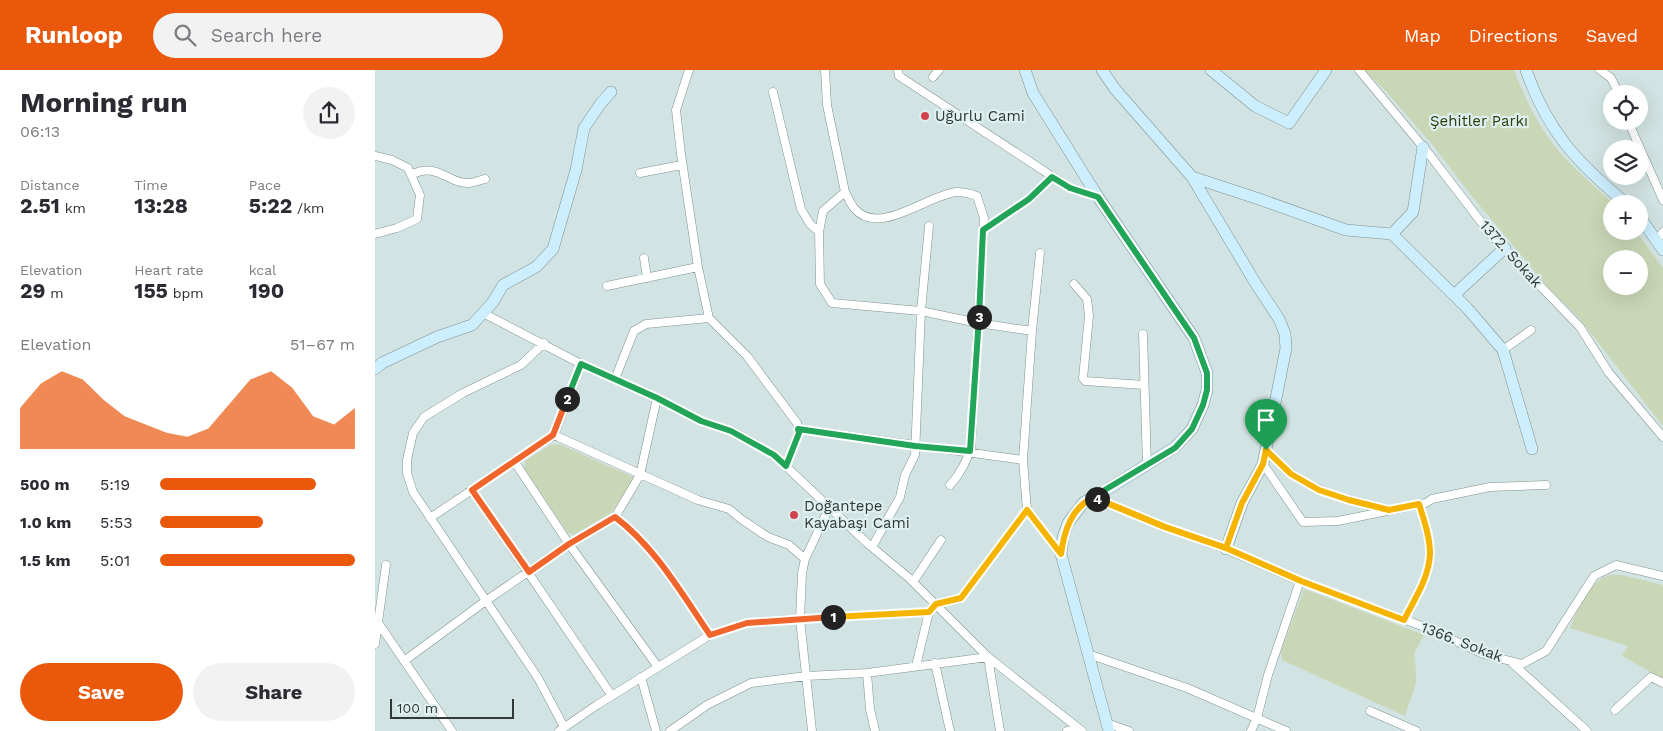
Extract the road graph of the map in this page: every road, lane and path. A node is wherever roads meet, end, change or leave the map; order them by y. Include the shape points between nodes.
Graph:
1 (689, 70) edge
2 (825, 70) edge
3 (898, 70) edge
4 (939, 70) edge
5 (1025, 70) edge
6 (1102, 70) edge
7 (1211, 70) edge
8 (1326, 70) edge
9 (1359, 70) edge
10 (1526, 70) edge
11 (1600, 70) edge
12 (933, 77) dead end
13 (1614, 85) edge
14 (611, 92) dead end
15 (773, 92) dead end
16 (1632, 130) edge
17 (1423, 147) junction
18 (375, 156) edge
19 (682, 165) junction
20 (640, 173) dead end
21 (411, 175) junction
22 (1052, 177) junction
23 (1192, 177) junction
24 (485, 179) dead end
25 (845, 192) junction
26 (1617, 195) edge
27 (1098, 197) junction
28 (1663, 200) edge
29 (929, 226) dead end
30 (1648, 226) edge
31 (983, 230) junction
32 (819, 232) junction
33 (375, 234) edge
34 (1392, 234) junction
35 (1661, 241) edge
36 (1505, 248) junction
37 (1040, 253) dead end
38 (644, 258) dead end
39 (698, 267) junction
40 (647, 278) junction
41 (1074, 284) dead end
42 (607, 286) dead end
43 (1455, 295) junction
44 (921, 311) junction
45 (483, 312) junction
46 (709, 318) junction
47 (978, 324) junction
48 (1531, 330) dead end
49 (1032, 331) junction
50 (1143, 334) dead end
51 (544, 343) junction
52 (1503, 350) junction
53 (581, 364) junction
54 (375, 369) edge
55 (615, 379) junction
56 (1144, 385) junction
57 (657, 398) junction
58 (798, 429) junction
59 (553, 435) junction
60 (1663, 437) edge
61 (915, 446) junction
62 (1532, 449) dead end
63 (1266, 450) junction
64 (970, 451) junction
65 (1023, 460) junction
66 (514, 461) junction
67 (1263, 464) junction
68 (786, 466) junction
69 (1147, 466) junction
70 (641, 475) junction
71 (950, 485) dead end
72 (1546, 485) dead end
73 (472, 490) junction
74 (1093, 497) junction
75 (1419, 504) junction
76 (829, 508) junction
77 (1027, 510) junction
78 (1389, 510) junction
79 (615, 517) junction
80 (430, 518) junction
81 (941, 540) dead end
82 (569, 544) junction
83 (872, 547) junction
84 (1226, 548) junction
85 (1061, 554) junction
86 (805, 559) junction
87 (386, 565) dead end
88 (529, 572) junction
89 (1663, 576) edge
90 (1301, 581) junction
91 (913, 582) junction
92 (487, 600) junction
93 (936, 604) junction
94 (929, 612) junction
95 (800, 618) junction
96 (1404, 620) junction
97 (379, 624) junction
98 (710, 635) junction
99 (375, 644) edge
100 (1089, 654) junction
101 (988, 657) junction
102 (404, 661) junction
103 (1509, 661) junction
104 (935, 663) junction
105 (658, 666) junction
106 (916, 666) junction
107 (867, 673) junction
108 (806, 676) junction
109 (641, 677) junction
110 (1663, 683) edge
111 (612, 696) junction
112 (1615, 710) dead end
113 (1370, 711) dead end
114 (1257, 718) junction
115 (1107, 727) edge
116 (561, 729) edge
117 (1081, 730) edge
118 (452, 731) edge
119 (656, 731) edge
120 (670, 731) edge
121 (812, 731) edge
122 (875, 731) edge
123 (949, 731) edge
124 (1000, 731) edge
125 (1067, 731) edge
126 (1129, 731) edge
127 (1251, 731) edge
128 (1286, 731) edge
129 (1415, 731) edge
130 (1587, 731) edge

1 - 19 street via 675,110
2 - 25 street via 827,105
3 - 22 street via 899,76
4 - 12 street
5 - 27 street via 1033,93
6 - 23 street
7 - 8 street via 1255,106 1289,124
9 - 17 street, 1372. Sokak
10 - 26 street via 1542,109 1558,136 1581,163
11 - 13 street
14 - 45 street via 584,128 576,170 553,249 536,267 503,286
15 - 32 street via 801,209
16 - 28 street
17 - 34 street via 1413,212
17 - 36 street, 1372. Sokak via 1491,235
18 - 21 street via 408,168
19 - 20 street
19 - 39 street
21 - 24 street via 427,170 469,183
21 - 33 street via 420,194 417,219
22 - 27 street via 1070,188
22 - 31 street via 1029,199
23 - 34 street via 1346,230
23 - 63 street via 1285,334 1286,348
25 - 31 street via 855,210 868,218 881,219 936,197 958,192 977,196 984,218
25 - 32 street via 823,211
27 - 69 street via 1194,338 1207,373 1203,405 1192,429 1175,448
29 - 44 street
30 - 35 street
31 - 47 street
32 - 44 street via 820,284 832,303
34 - 43 street
36 - 43 street
36 - 60 street, 1372. Sokak via 1580,327 1609,373
37 - 49 street
38 - 40 street
39 - 40 street
39 - 46 street
40 - 42 street
41 - 56 street via 1087,298 1085,381
43 - 52 street
44 - 47 street
44 - 61 street
45 - 51 street
45 - 54 street via 472,325 437,337
46 - 55 street via 640,326 634,331
46 - 58 street via 747,356 797,423
47 - 49 street
47 - 64 street
48 - 52 street
49 - 65 street
50 - 56 street
51 - 53 street
51 - 80 street via 521,365 463,393 424,417 413,433 407,473 413,492
52 - 62 street
53 - 55 street
53 - 59 street
55 - 57 street
56 - 69 street
57 - 68 street via 701,421 731,431 774,455
57 - 70 street
58 - 61 street
58 - 68 street
59 - 66 street
59 - 70 street
61 - 64 street
61 - 83 street via 915,455 905,475 900,497
63 - 67 street
63 - 78 street via 1291,474 1319,490
64 - 65 street
64 - 71 street via 966,463
65 - 77 street
66 - 73 street
66 - 82 street
67 - 78 street via 1303,522 1338,521
67 - 84 street via 1242,503
68 - 76 street
69 - 74 street
70 - 79 street
70 - 86 street via 697,500 729,509 768,536 789,544
72 - 75 street via 1490,487
73 - 80 street
73 - 88 street
74 - 84 street, 1366. Sokak
74 - 85 street via 1084,502 1068,523
75 - 78 street
75 - 96 street via 1430,555 1424,582
76 - 83 street
76 - 86 street
77 - 85 street
77 - 93 street via 961,598
79 - 82 street
79 - 98 street via 632,529 663,567
80 - 92 street
81 - 91 street
82 - 88 street
82 - 105 street
83 - 91 street
84 - 90 street, 1366. Sokak
85 - 100 street
86 - 95 street
87 - 97 street
88 - 92 street
88 - 111 street
89 - 103 street via 1616,565 1594,576 1546,651 1522,664
90 - 96 street, 1366. Sokak
90 - 114 street via 1268,675
91 - 93 street
92 - 102 street
92 - 116 street via 538,678
93 - 94 street
93 - 101 street
94 - 95 street
94 - 106 street
95 - 98 street via 747,623
95 - 108 street
96 - 103 street, 1366. Sokak via 1483,654
97 - 99 street
97 - 102 street
98 - 105 street
100 - 114 street via 1187,688
100 - 115 street
101 - 104 street
101 - 117 street
101 - 124 street
102 - 118 street
103 - 130 street, 1366. Sokak
104 - 106 street
104 - 123 street
105 - 109 street
106 - 107 street
107 - 108 street
107 - 122 street
108 - 120 street via 751,683 707,705
108 - 121 street
109 - 111 street
109 - 119 street
110 - 112 street via 1651,677
111 - 116 street
113 - 129 street
114 - 127 street
114 - 128 street
115 - 126 street
117 - 125 street

